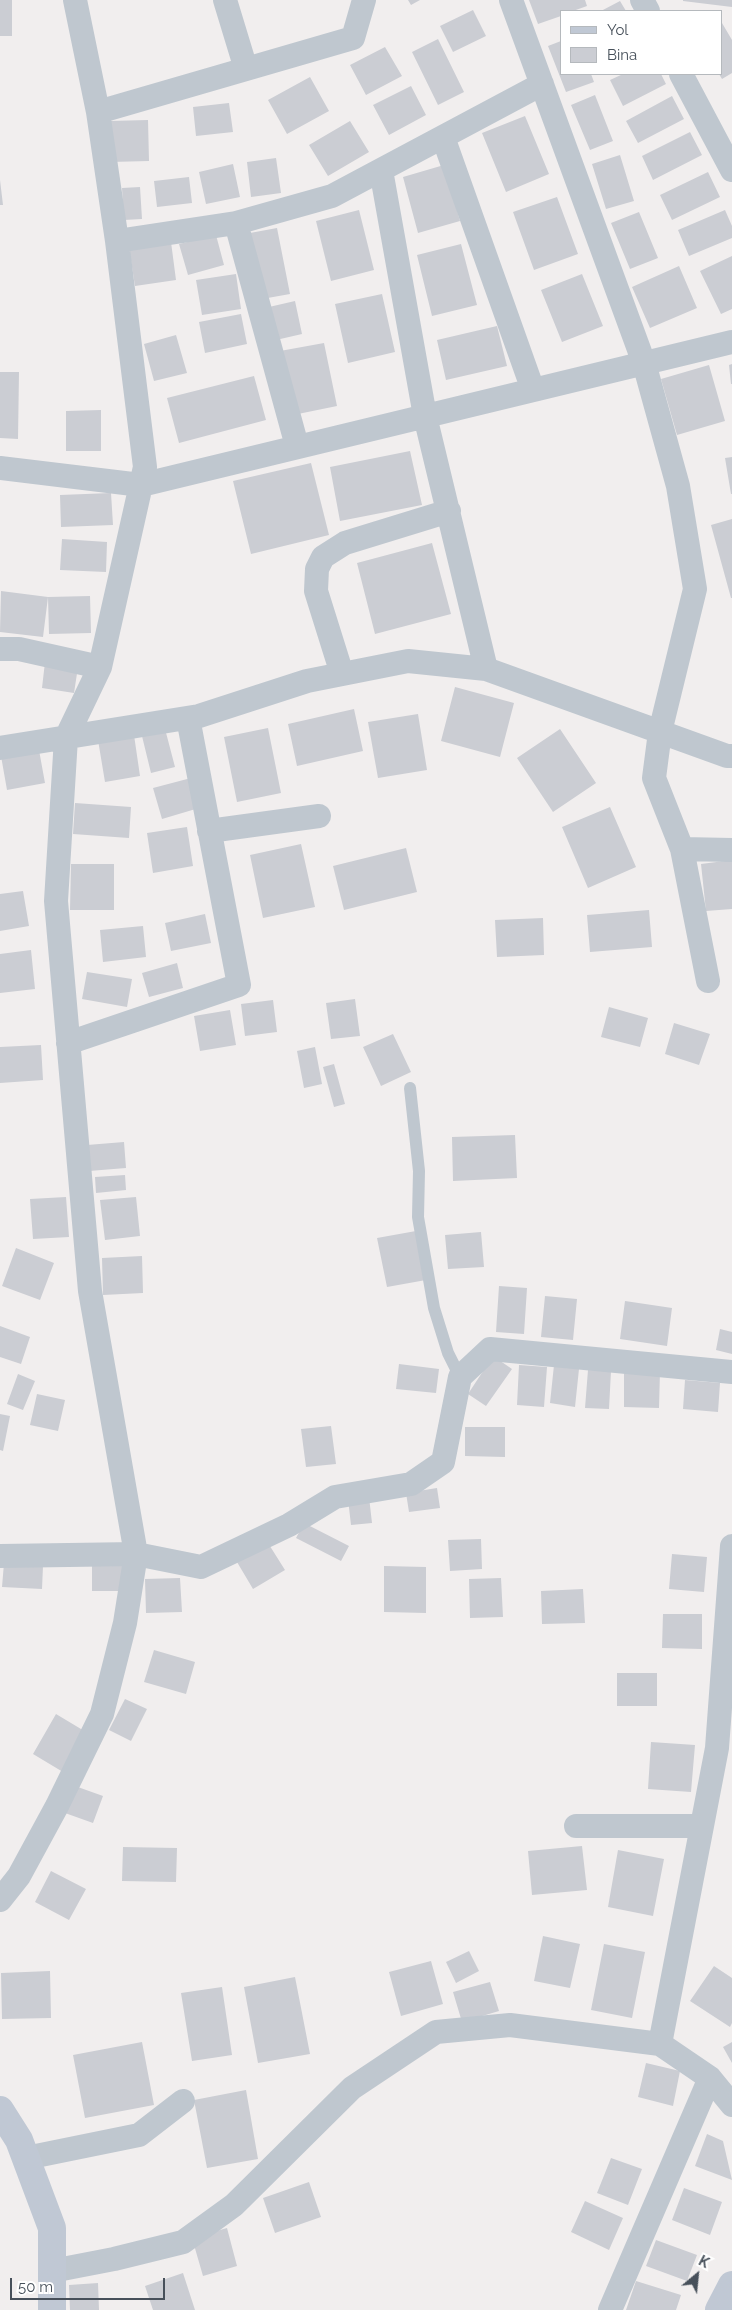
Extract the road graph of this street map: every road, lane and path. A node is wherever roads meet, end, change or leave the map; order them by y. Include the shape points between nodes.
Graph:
1 (75, 0) edge
2 (225, 0) edge
3 (364, 0) edge
4 (511, 0) edge
5 (246, 69) junction
6 (682, 75) edge
7 (542, 84) junction
8 (98, 112) junction
9 (443, 137) junction
10 (381, 170) junction
11 (732, 170) edge
12 (236, 224) junction
13 (118, 241) junction
14 (732, 342) edge
15 (644, 363) junction
16 (533, 390) junction
17 (426, 416) junction
18 (297, 446) junction
19 (0, 468) edge
20 (141, 485) junction
21 (449, 510) junction
22 (0, 649) edge
23 (100, 667) junction
24 (486, 669) junction
25 (342, 674) junction
26 (188, 718) junction
27 (660, 732) junction
28 (66, 738) junction
29 (0, 748) edge
30 (732, 756) edge
31 (319, 816) dead end
32 (209, 831) junction
33 (682, 849) junction
34 (732, 850) edge
35 (708, 981) dead end
36 (68, 1043) junction
37 (410, 1088) dead end
38 (732, 1372) edge
39 (460, 1377) junction
40 (732, 1548) edge
41 (136, 1554) junction
42 (0, 1556) edge
43 (725, 1729) edge
44 (576, 1826) dead end
45 (702, 1826) junction
46 (0, 1900) edge
47 (660, 2044) junction
48 (710, 2078) junction
49 (183, 2101) dead end
50 (732, 2105) edge
51 (0, 2110) edge
52 (26, 2158) junction
53 (52, 2271) junction
54 (732, 2285) edge
55 (52, 2310) edge
56 (610, 2310) edge
57 (719, 2310) edge

1 - 8 street
2 - 5 street
3 - 5 street via 353,38
4 - 7 street
5 - 8 street
6 - 11 street
7 - 9 street
7 - 15 street
8 - 13 street
9 - 10 street
9 - 16 street
10 - 12 street via 332,196
10 - 17 street
12 - 13 street
12 - 18 street
13 - 20 street via 145,467
14 - 15 street
15 - 16 street
15 - 27 street via 678,486 695,589
16 - 17 street
17 - 18 street
17 - 21 street
18 - 20 street
19 - 20 street
20 - 23 street
21 - 24 street
21 - 25 street via 345,543 323,557 317,569 316,591
22 - 23 street via 19,649
23 - 28 street
24 - 25 street via 408,660
24 - 27 street
25 - 26 street via 307,681
26 - 28 street
26 - 32 street
27 - 30 street
27 - 33 street via 654,778
28 - 29 street
28 - 36 street via 56,901
31 - 32 street
32 - 36 street via 239,985
33 - 34 street
33 - 35 street
36 - 41 street via 90,1291
37 - 39 lane via 420,1171 418,1217 434,1308 448,1353
38 - 39 street via 490,1349
39 - 41 street via 443,1462 411,1484 335,1497 289,1525 201,1567
40 - 43 street
41 - 42 street
41 - 46 street via 126,1623 102,1714 19,1876
43 - 45 street via 716,1748
44 - 45 street
45 - 47 street
47 - 48 street
47 - 53 street via 510,2025 436,2032 352,2088 234,2205 182,2242
48 - 50 street
48 - 56 street
49 - 52 street via 139,2135
51 - 52 street
52 - 53 street via 52,2228
53 - 55 street
54 - 57 street

